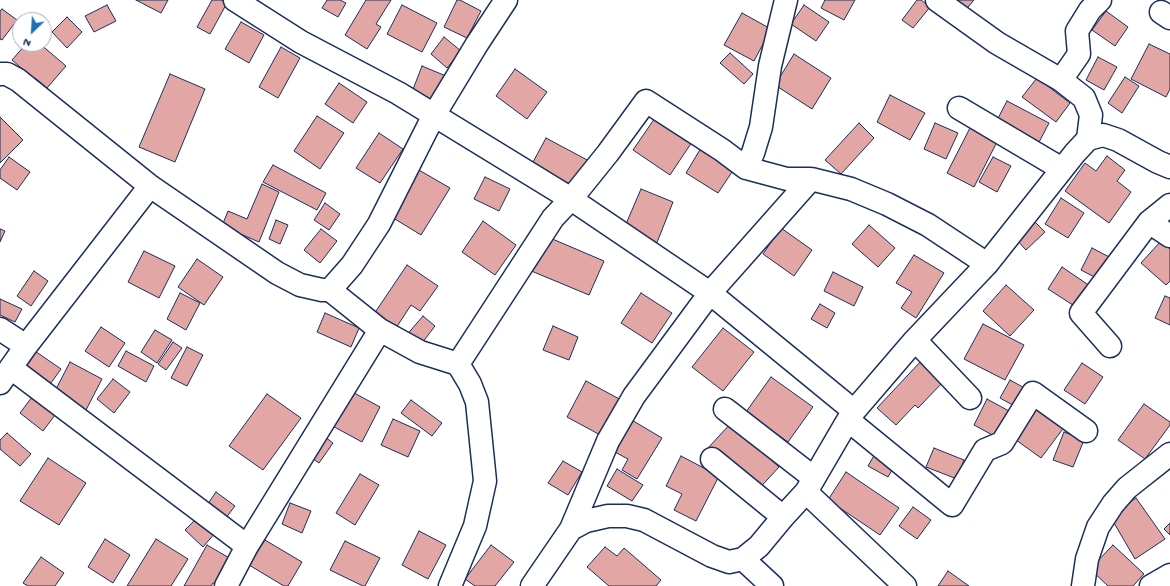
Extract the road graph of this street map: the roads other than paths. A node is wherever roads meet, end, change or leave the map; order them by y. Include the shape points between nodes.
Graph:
1 (506, 0) edge
2 (786, 0) edge
3 (937, 0) edge
4 (1100, 0) edge
5 (237, 1) edge
6 (0, 74) edge
7 (1061, 80) junction
8 (959, 108) dead end
9 (434, 115) junction
10 (1088, 139) junction
11 (1170, 167) edge
12 (746, 168) junction
13 (1062, 169) junction
14 (811, 179) junction
15 (150, 186) junction
16 (571, 199) junction
17 (1170, 205) edge
18 (1149, 222) junction
19 (1170, 236) edge
20 (987, 264) junction
21 (330, 290) junction
22 (710, 293) junction
23 (0, 329) edge
24 (380, 330) junction
25 (915, 340) junction
26 (26, 346) junction
27 (1110, 346) dead end
28 (458, 364) junction
29 (6, 375) edge
30 (970, 398) dead end
31 (725, 409) dead end
32 (851, 416) junction
33 (1086, 431) dead end
34 (1170, 454) edge
35 (712, 460) dead end
36 (810, 485) junction
37 (783, 517) junction
38 (571, 529) junction
39 (248, 546) junction
40 (743, 559) junction
41 (1170, 575) edge
42 (226, 586) edge
43 (450, 586) edge
44 (532, 586) edge
45 (772, 586) edge
46 (905, 586) edge
47 (1083, 586) edge
48 (1151, 586) edge

1 - 9 street
2 - 12 street via 770,66 762,127
3 - 7 street via 997,43
4 - 7 street via 1090,10 1077,31 1079,54
5 - 9 street via 301,42
6 - 15 street via 7,74 18,80
7 - 10 street via 1084,98 1091,116
8 - 13 street
9 - 16 street
9 - 21 street via 378,224 352,265
10 - 11 street via 1103,135 1118,140
10 - 13 street
12 - 14 street via 787,179
12 - 16 street via 646,101
13 - 20 street
14 - 20 street via 851,189 888,204 928,225
14 - 22 street
15 - 21 street via 277,273 300,285
15 - 26 street
16 - 22 street
16 - 28 street via 553,218
17 - 18 street
18 - 19 street
18 - 27 street via 1081,313
20 - 25 street
21 - 24 street
22 - 32 street
22 - 38 street via 634,396 608,442
23 - 26 street
24 - 28 street via 420,352
24 - 39 street
25 - 30 street
25 - 32 street
26 - 29 street
28 - 43 street via 477,402 485,481 475,526
29 - 39 street
31 - 36 street
32 - 33 street via 952,504 985,450 1002,443 1033,394
32 - 36 street
34 - 47 street via 1127,488 1113,504 1098,527 1087,559
35 - 37 street
36 - 37 street
36 - 46 street
37 - 40 street via 759,546
38 - 40 street via 586,521 608,516 627,516 644,520 712,556 729,562
38 - 44 street
39 - 42 street
40 - 45 street
41 - 48 street

